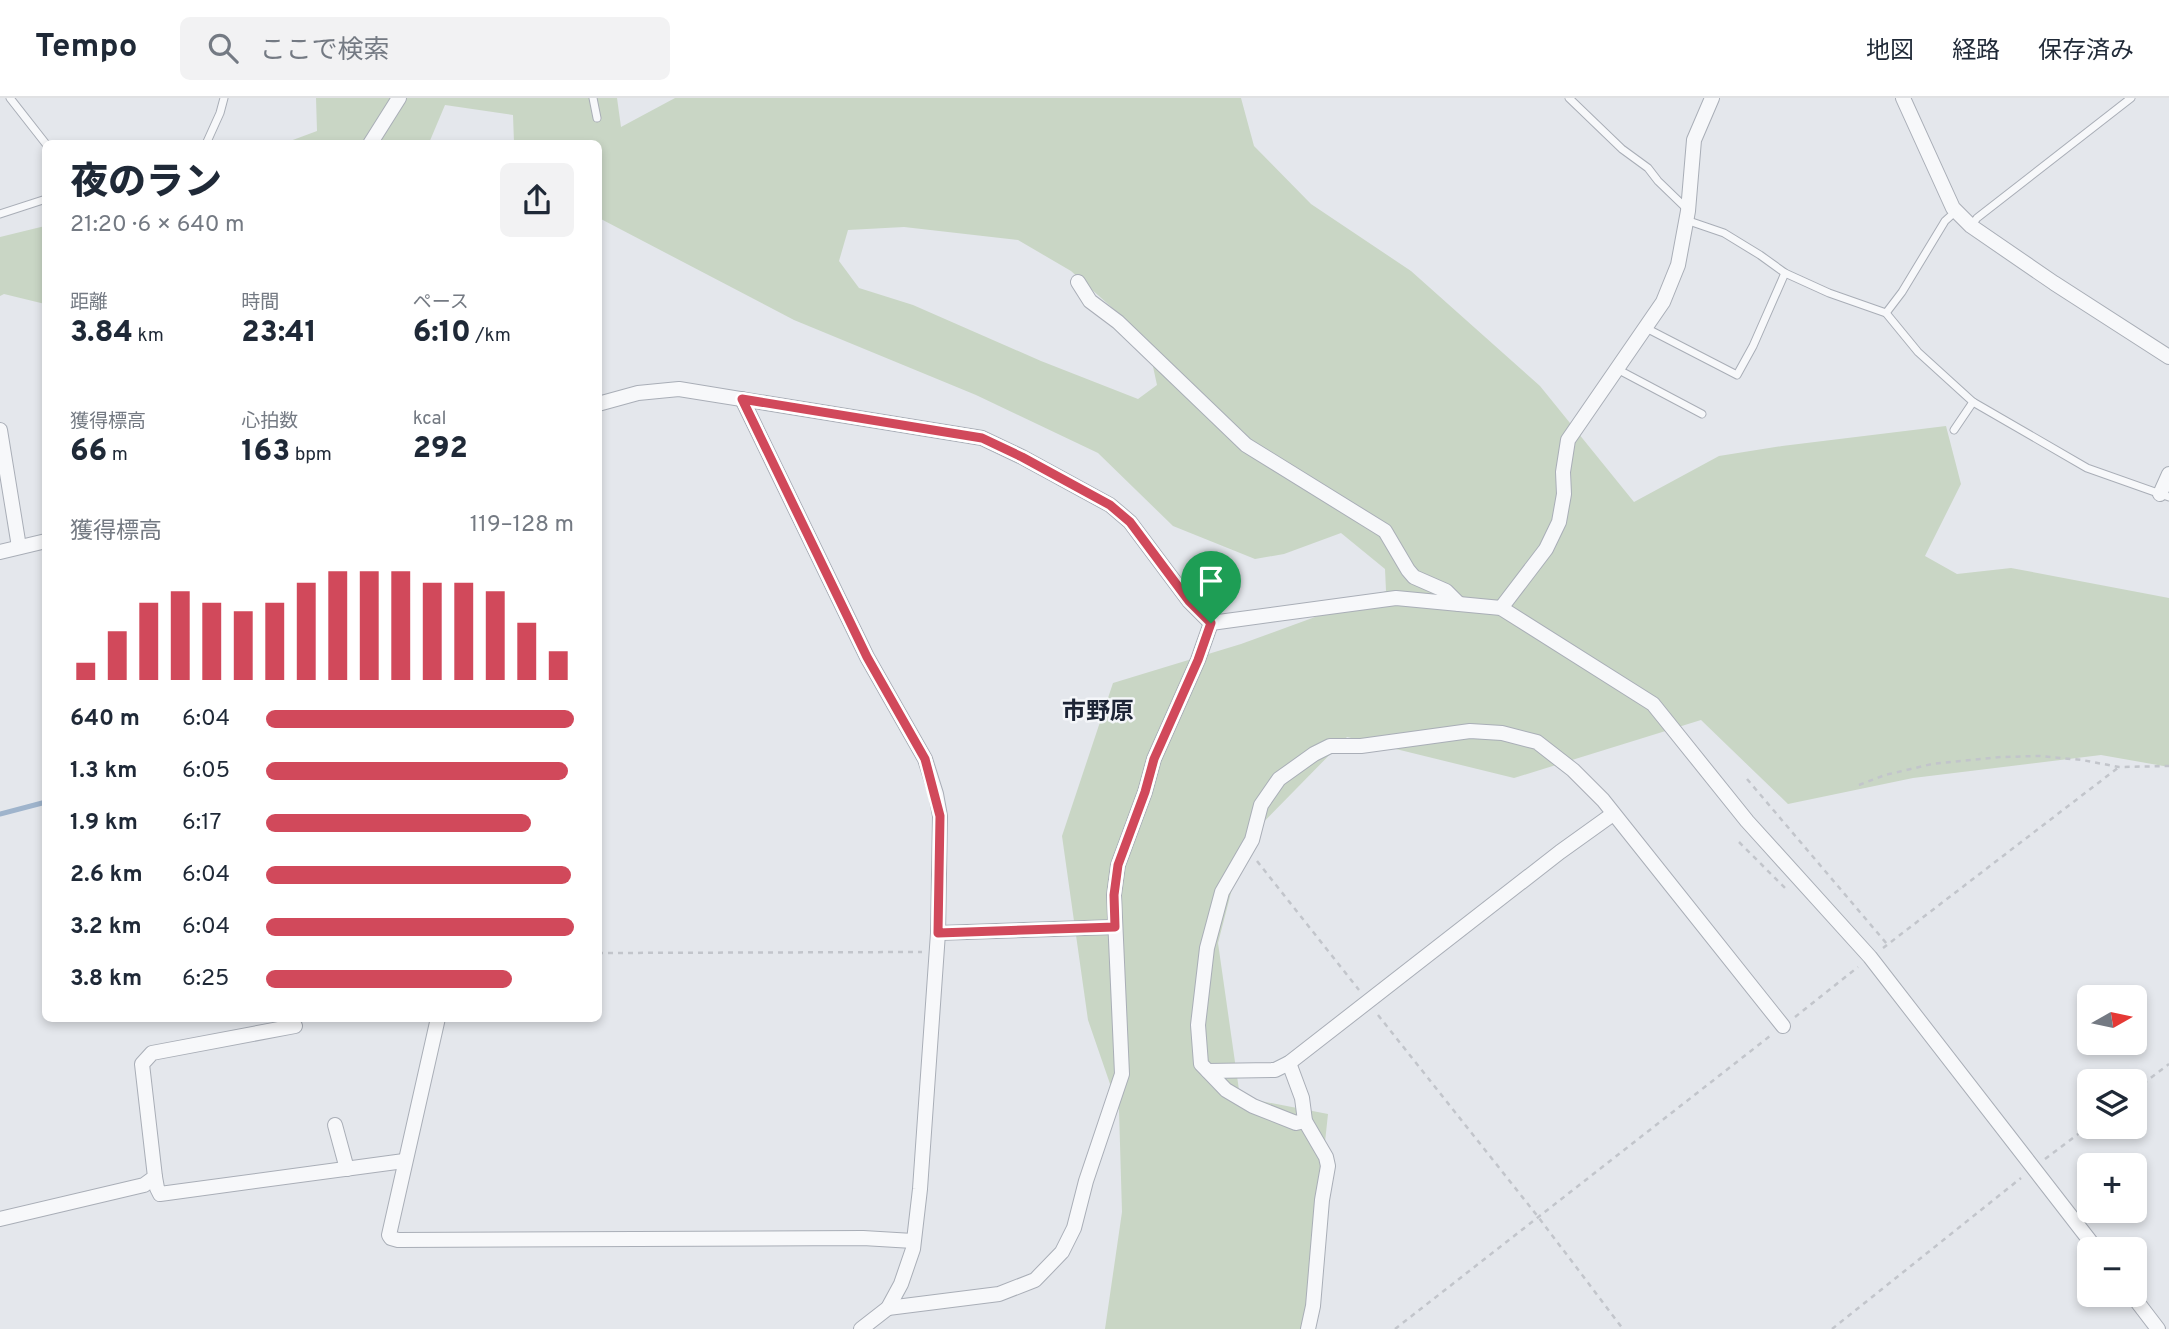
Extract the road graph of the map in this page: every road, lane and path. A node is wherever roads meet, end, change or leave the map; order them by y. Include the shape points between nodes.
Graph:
1 (10, 98) edge
2 (224, 98) edge
3 (399, 98) edge
4 (593, 98) edge
5 (1569, 98) edge
6 (1712, 98) edge
7 (1903, 98) edge
8 (2131, 98) edge
9 (597, 118) dead end
10 (43, 140) edge
11 (208, 140) edge
12 (373, 140) edge
13 (42, 200) edge
14 (1956, 211) junction
15 (0, 214) edge
16 (1687, 216) junction
17 (1971, 226) junction
18 (1785, 273) junction
19 (1078, 282) dead end
20 (1886, 313) junction
21 (1646, 328) junction
22 (2169, 357) edge
23 (1617, 369) junction
24 (742, 399) junction
25 (1973, 402) junction
26 (602, 403) edge
27 (1702, 414) dead end
28 (0, 430) edge
29 (1954, 430) dead end
30 (2169, 474) edge
31 (2164, 495) edge
32 (42, 542) edge
33 (19, 547) junction
34 (0, 552) edge
35 (1459, 604) junction
36 (1501, 608) junction
37 (1211, 623) junction
38 (2169, 766) edge
39 (2119, 767) junction
40 (1747, 779) dead end
41 (1859, 785) dead end
42 (1613, 814) junction
43 (1257, 861) dead end
44 (1115, 927) junction
45 (938, 933) junction
46 (1887, 944) junction
47 (936, 952) junction
48 (602, 953) edge
49 (1870, 957) junction
50 (1368, 1003) junction
51 (437, 1022) edge
52 (295, 1026) dead end
53 (1783, 1026) junction
54 (1289, 1063) junction
55 (2169, 1064) edge
56 (1209, 1071) junction
57 (2147, 1081) edge
58 (1305, 1121) junction
59 (335, 1125) dead end
60 (2077, 1135) edge
61 (404, 1161) junction
62 (2034, 1167) junction
63 (347, 1169) junction
64 (156, 1177) junction
65 (1539, 1218) junction
66 (0, 1219) edge
67 (2087, 1237) edge
68 (913, 1241) junction
69 (2141, 1307) edge
70 (888, 1308) junction
71 (861, 1329) edge
72 (1308, 1329) edge
73 (1395, 1329) edge
74 (1623, 1329) edge
75 (1832, 1329) edge
76 (2158, 1329) edge

1 - 10 lane
2 - 11 lane
3 - 12 street
4 - 9 lane
5 - 16 lane via 1622,149 1648,167
6 - 16 street via 1694,139
7 - 14 street
8 - 17 lane
13 - 15 lane
14 - 17 street
14 - 20 lane
16 - 18 lane via 1724,233
16 - 21 street via 1678,265
17 - 22 street
18 - 20 lane
18 - 21 lane via 1737,376
19 - 35 street via 1090,301 1118,322 1246,445 1385,531 1414,577 1446,591
20 - 25 lane via 1918,352
21 - 23 street
23 - 27 lane
23 - 36 street via 1569,440 1559,522 1546,549
24 - 26 street via 679,390 638,393
24 - 37 street via 982,438 1022,457 1110,505 1130,522
24 - 45 street via 867,657 925,759 940,816
25 - 29 lane
25 - 31 lane via 2087,468
28 - 33 street
30 - 31 street
32 - 33 street
33 - 34 street
35 - 36 street
35 - 37 street via 1396,598
36 - 49 street via 1653,705 1748,821
37 - 44 street via 1154,759 1118,865
38 - 39 path
39 - 41 path via 2001,757 1932,764
39 - 46 path
40 - 46 path
42 - 50 street
42 - 53 street
42 - 56 street via 1573,770 1537,742 1502,733 1470,731 1330,746 1314,754 1279,779 1261,806 1252,840 1222,892 1207,948 1198,1025 1201,1064
43 - 50 path
44 - 45 street
44 - 70 street via 1122,1074 1074,1228 1062,1252 1035,1279 999,1294
45 - 47 street
46 - 49 path
47 - 48 path
47 - 68 street
49 - 53 path
49 - 62 street
50 - 54 street
50 - 65 path
51 - 61 street
52 - 64 street via 152,1053 142,1064
53 - 65 path
54 - 56 street via 1275,1070
54 - 58 street
55 - 57 path
56 - 58 street via 1226,1090 1253,1106 1296,1123
58 - 72 street via 1328,1166
59 - 63 street
60 - 62 path
61 - 63 street
61 - 68 street via 389,1235 398,1240
62 - 67 street
62 - 75 path
63 - 64 street via 160,1194
64 - 66 street via 144,1185
65 - 73 path
65 - 74 path
68 - 70 street via 901,1284
69 - 76 street
70 - 71 street

